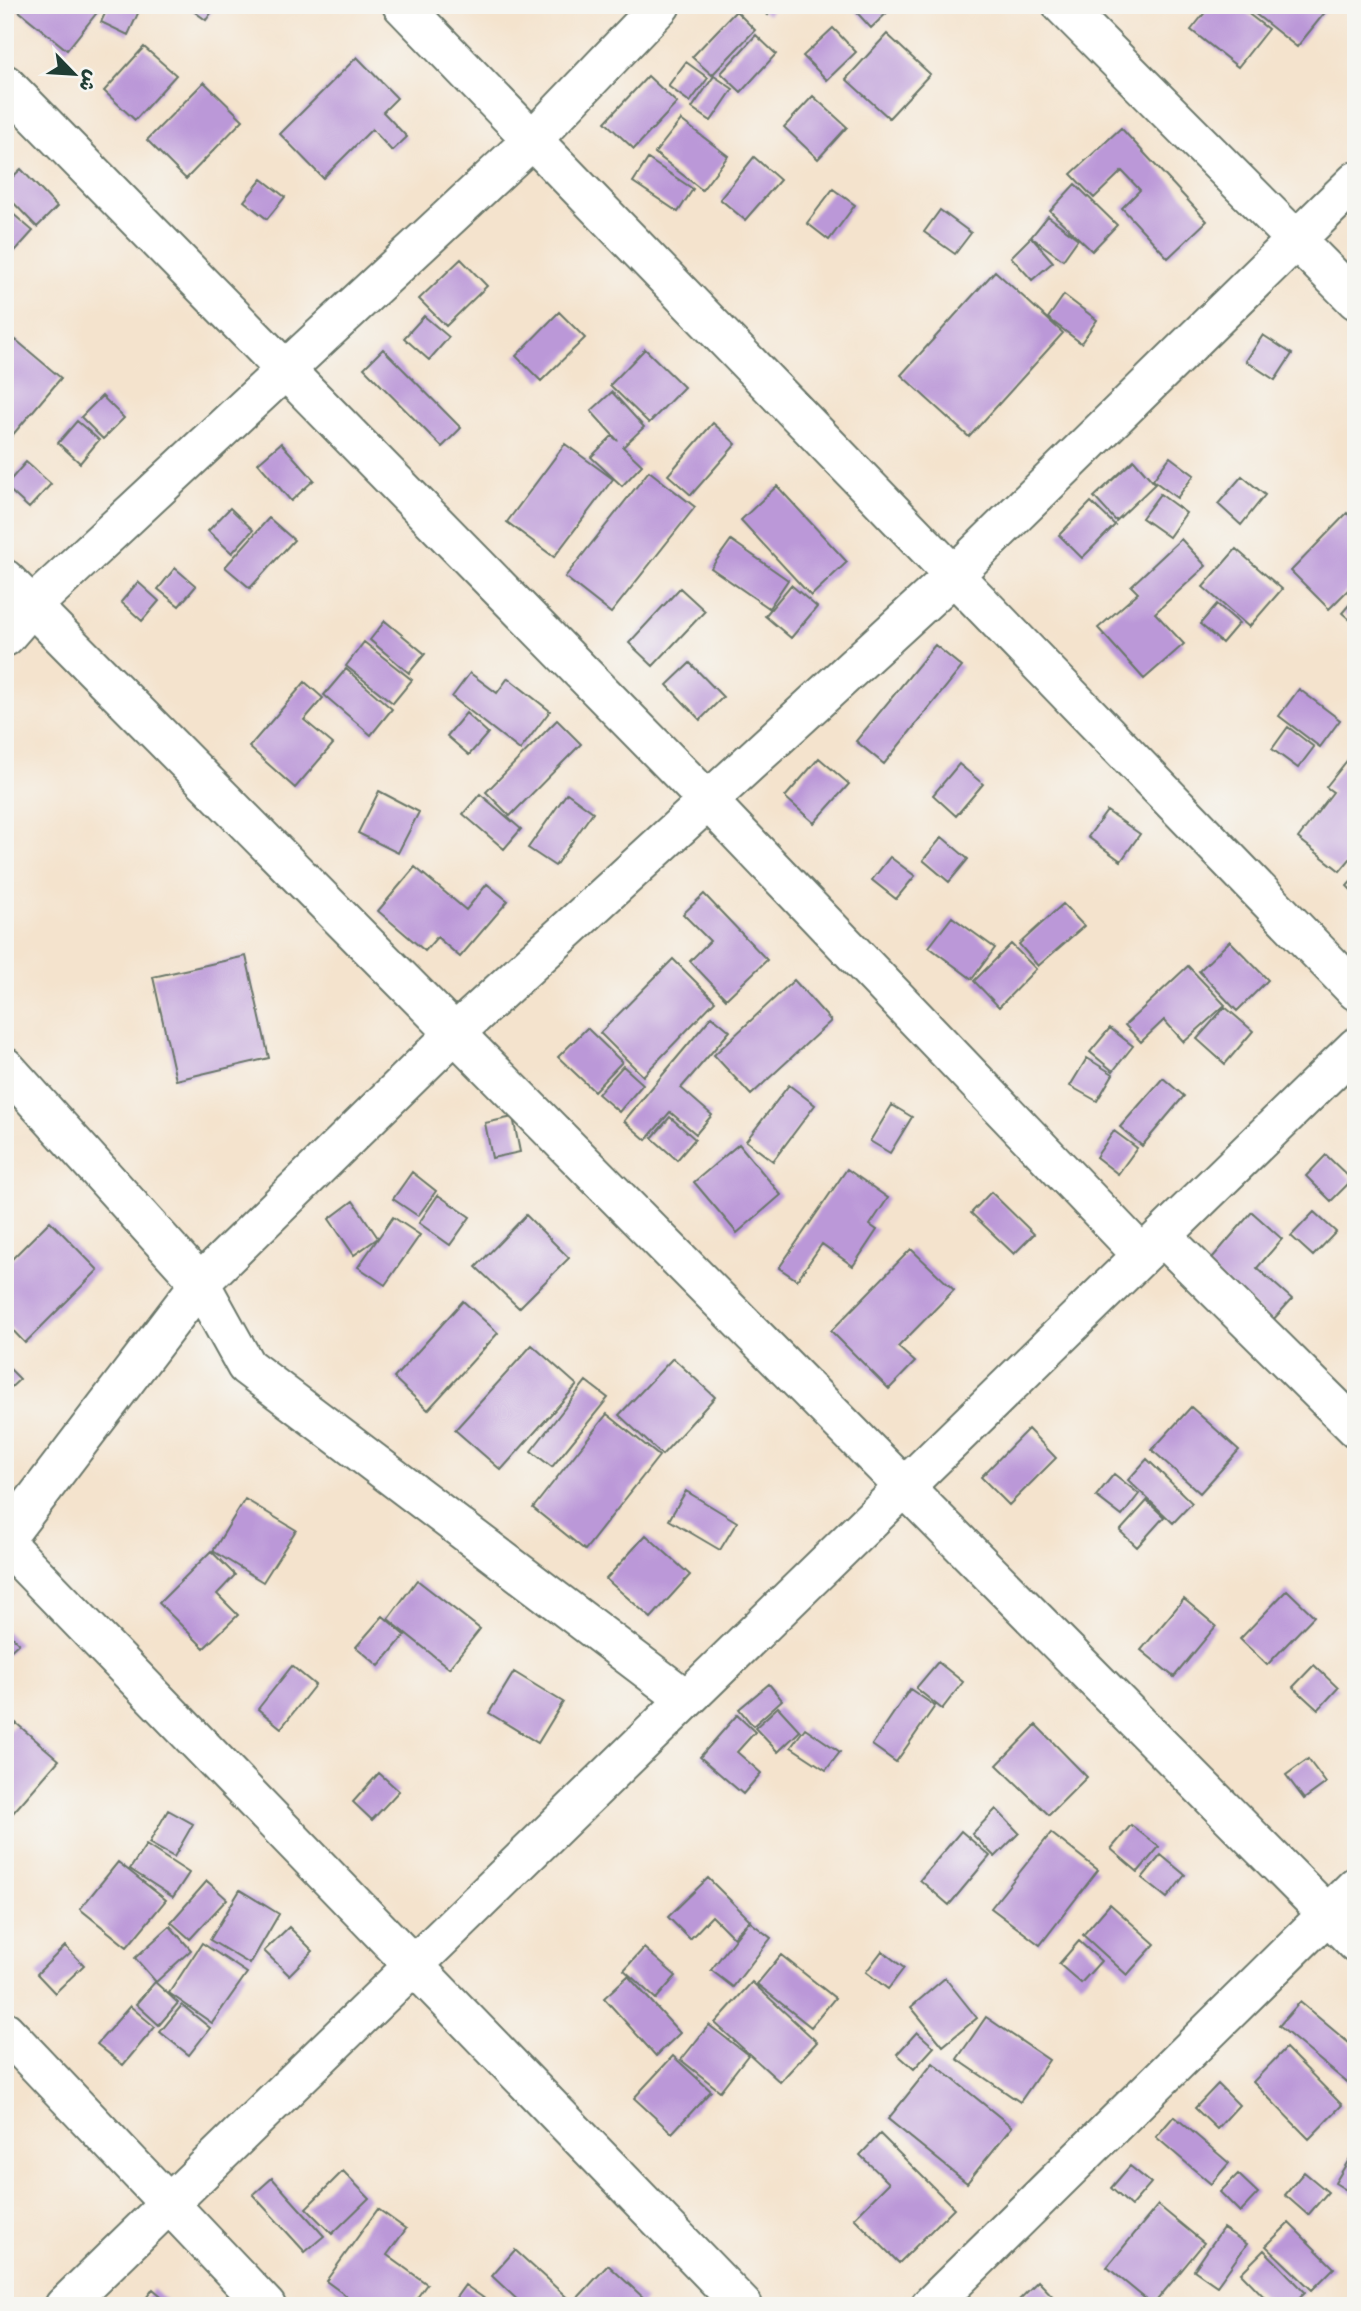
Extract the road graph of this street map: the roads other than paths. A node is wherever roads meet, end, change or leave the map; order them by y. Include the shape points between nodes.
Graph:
1 (402, 5) edge
2 (661, 5) edge
3 (1062, 5) edge
4 (5, 84) edge
5 (532, 140) junction
6 (1356, 181) edge
7 (1297, 241) junction
8 (1356, 300) edge
9 (285, 370) junction
10 (954, 575) junction
11 (5, 579) edge
12 (32, 606) junction
13 (5, 637) edge
14 (708, 801) junction
15 (1356, 991) edge
16 (455, 1033) junction
17 (1356, 1047) edge
18 (5, 1067) edge
19 (1152, 1245) junction
20 (200, 1283) junction
21 (1356, 1428) edge
22 (904, 1487) junction
23 (5, 1541) edge
24 (686, 1699) junction
25 (1356, 1886) edge
26 (1327, 1914) junction
27 (1356, 1943) edge
28 (414, 1965) junction
29 (5, 2031) edge
30 (169, 2204) junction
31 (64, 2306) edge
32 (266, 2306) edge
33 (743, 2306) edge
34 (930, 2306) edge

1 - 5 street
2 - 5 street
3 - 7 street
4 - 9 street
5 - 9 street
5 - 10 street
6 - 7 street
7 - 8 street
7 - 10 street
9 - 12 street
9 - 14 street
10 - 14 street
10 - 15 street
11 - 12 street
12 - 13 street
12 - 16 street
14 - 16 street
14 - 19 street
16 - 20 street
16 - 22 street
17 - 19 street
18 - 20 street
19 - 21 street
19 - 22 street
20 - 23 street
20 - 24 street via 246,1366
22 - 24 street
22 - 26 street
23 - 28 street
24 - 28 street
25 - 26 street
26 - 27 street
26 - 34 street
28 - 30 street
28 - 33 street
29 - 30 street
30 - 31 street
30 - 32 street

